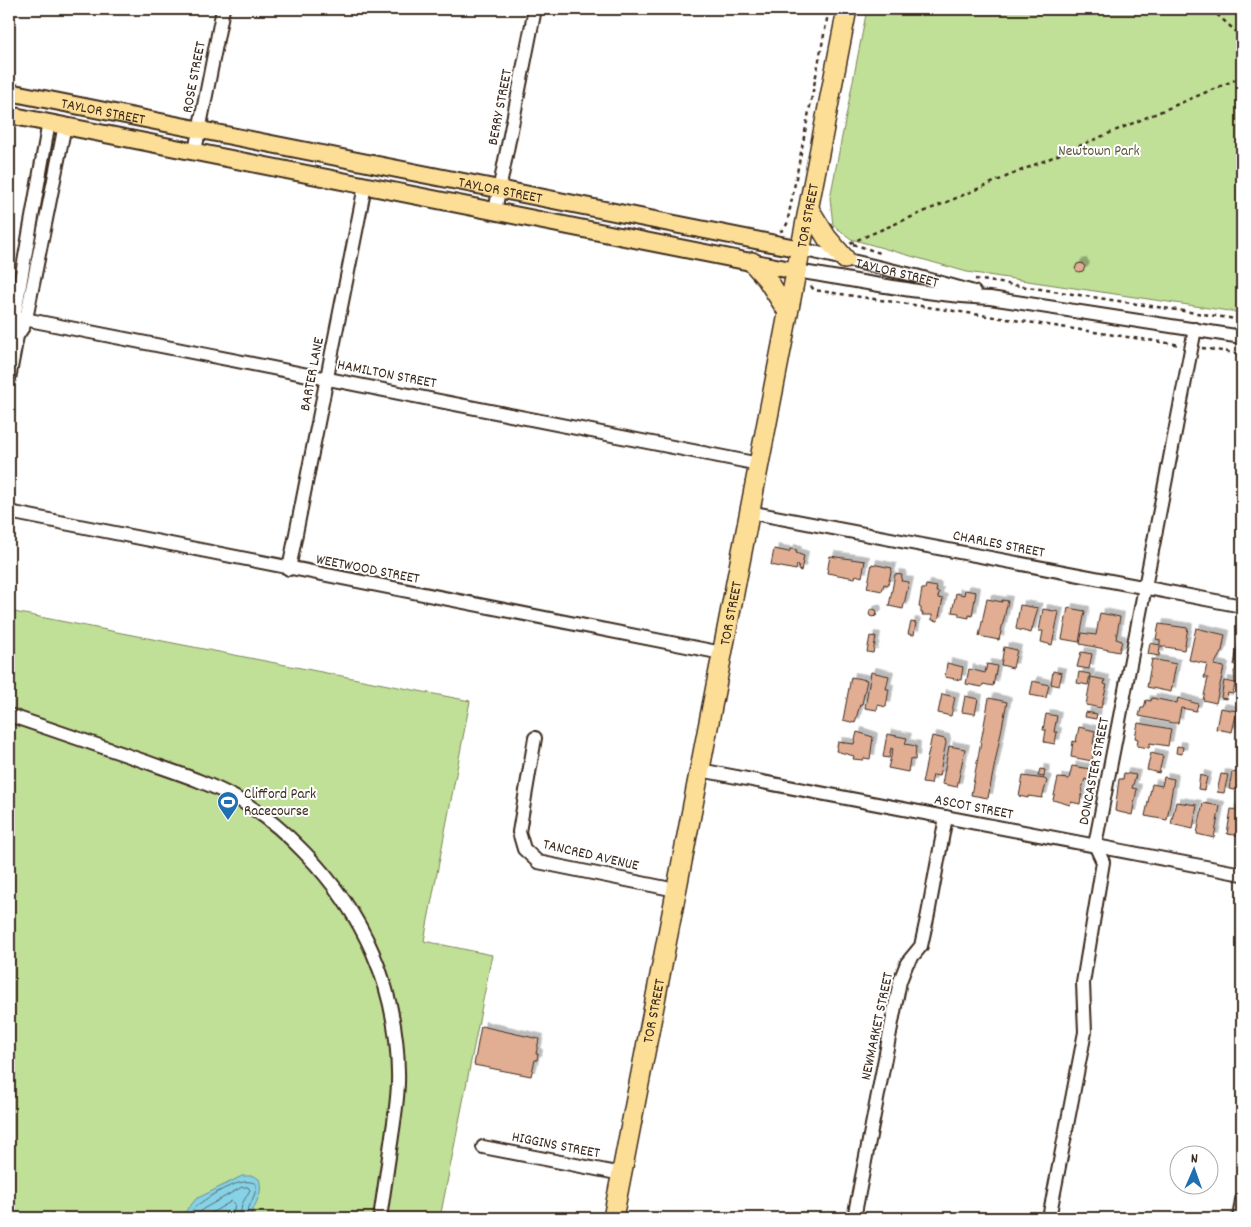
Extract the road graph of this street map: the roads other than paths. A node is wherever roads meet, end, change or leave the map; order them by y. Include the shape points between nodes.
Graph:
1 (223, 9) edge
2 (535, 9) edge
3 (847, 9) edge
4 (9, 92) edge
5 (9, 115) edge
6 (57, 124) junction
7 (199, 130) junction
8 (195, 151) junction
9 (365, 186) junction
10 (499, 190) junction
11 (809, 209) junction
12 (495, 212) junction
13 (801, 249) junction
14 (848, 251) junction
15 (752, 262) junction
16 (796, 270) junction
17 (990, 298) junction
18 (788, 312) junction
19 (16, 317) edge
20 (1195, 329) junction
21 (1242, 336) edge
22 (327, 378) junction
23 (9, 379) edge
24 (759, 464) junction
25 (9, 512) edge
26 (750, 512) junction
27 (289, 569) junction
28 (1145, 587) junction
29 (1242, 606) edge
30 (722, 653) junction
31 (9, 715) edge
32 (535, 738) dead end
33 (700, 770) junction
34 (946, 817) junction
35 (1095, 845) junction
36 (1242, 874) edge
37 (676, 890) junction
38 (483, 1147) dead end
39 (622, 1174) junction
40 (1242, 1200) edge
41 (380, 1218) edge
42 (613, 1218) edge
43 (854, 1218) edge
44 (1049, 1218) edge
45 (1239, 1218) edge

1 - 7 street, ROSE STREET
2 - 10 street, BERRY STREET
3 - 11 highway, TOR STREET
4 - 7 main road, TAYLOR STREET
5 - 6 main road, TAYLOR STREET
6 - 8 main road, TAYLOR STREET
6 - 19 street
7 - 8 street, ROSE STREET
7 - 10 main road, TAYLOR STREET
8 - 9 main road, TAYLOR STREET
9 - 12 main road, TAYLOR STREET
9 - 22 street, BARTER LANE
10 - 12 street, BERRY STREET
10 - 13 main road, TAYLOR STREET
11 - 13 highway, TOR STREET
11 - 14 highway via 827,238
12 - 15 main road, TAYLOR STREET
13 - 14 street, TAYLOR STREET
13 - 16 highway, TOR STREET
14 - 17 street, TAYLOR STREET
15 - 16 main road, TAYLOR STREET
15 - 18 highway
16 - 17 street, TAYLOR STREET via 954,296
16 - 18 highway, TOR STREET
17 - 20 street, TAYLOR STREET
18 - 24 highway, TOR STREET
19 - 22 street, HAMILTON STREET
19 - 23 street via 17,336
20 - 21 street, TAYLOR STREET
20 - 28 street, DONCASTER STREET
22 - 24 street, HAMILTON STREET
22 - 27 street, BARTER LANE
24 - 26 highway, TOR STREET
25 - 27 street, WEETWOOD STREET
26 - 28 street, CHARLES STREET
26 - 30 highway, TOR STREET
27 - 30 street, WEETWOOD STREET
28 - 29 street, CHARLES STREET
28 - 35 street, DONCASTER STREET
30 - 33 highway, TOR STREET
31 - 41 street via 194,778 230,795 292,839 334,885 374,952 395,1025 397,1102
32 - 37 street, TANCRED AVENUE via 518,832 524,849 538,862
33 - 34 street, ASCOT STREET
33 - 37 highway, TOR STREET
34 - 35 street, ASCOT STREET
34 - 43 street, NEWMARKET STREET via 921,946 907,963 900,980
35 - 36 street, ASCOT STREET
35 - 44 street, DONCASTER STREET via 1103,862 1083,983 1085,1032
37 - 39 highway, TOR STREET
38 - 39 street, HIGGINS STREET
39 - 42 highway, TOR STREET
40 - 45 street

